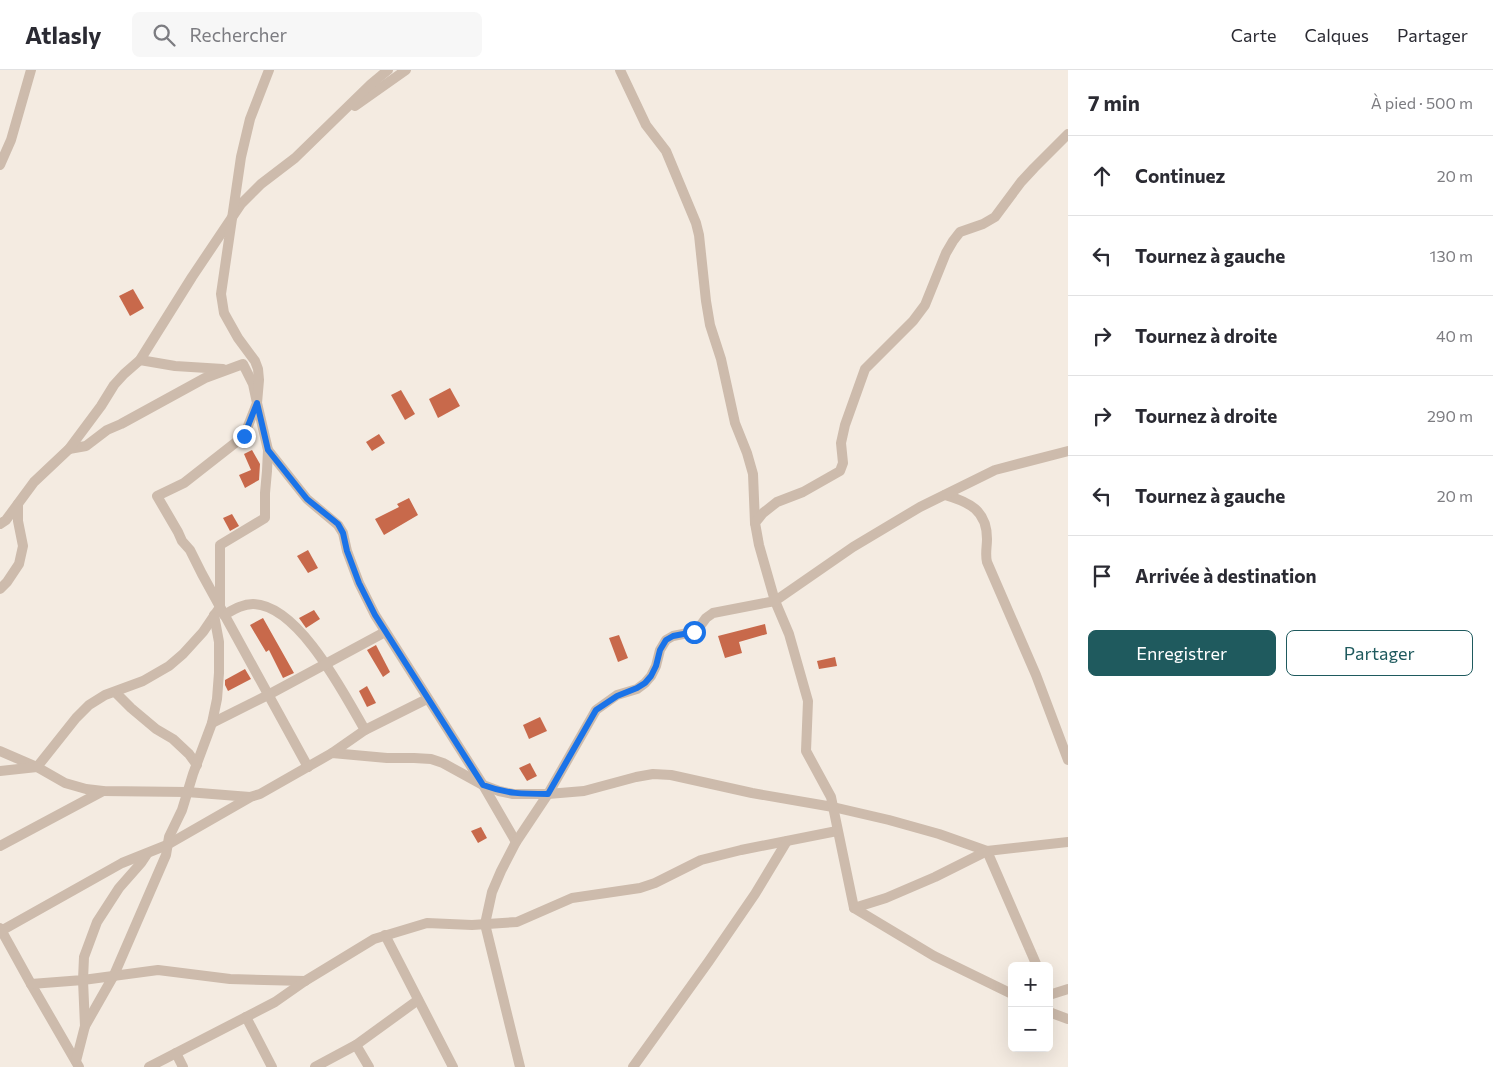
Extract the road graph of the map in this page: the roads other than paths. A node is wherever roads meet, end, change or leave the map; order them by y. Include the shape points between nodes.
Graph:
1 (31, 70) edge
2 (269, 70) edge
3 (388, 70) edge
4 (406, 70) edge
5 (620, 70) edge
6 (333, 121) junction
7 (1068, 134) edge
8 (0, 165) edge
9 (234, 215) junction
10 (140, 360) junction
11 (257, 366) junction
12 (246, 368) junction
13 (228, 370) junction
14 (257, 403) junction
15 (69, 449) junction
16 (268, 450) junction
17 (1068, 450) edge
18 (945, 495) junction
19 (18, 504) junction
20 (755, 523) junction
21 (0, 524) edge
22 (0, 590) edge
23 (775, 601) junction
24 (219, 612) junction
25 (385, 632) junction
26 (326, 664) junction
27 (115, 692) junction
28 (268, 696) junction
29 (427, 698) junction
30 (212, 723) junction
31 (365, 730) junction
32 (0, 751) edge
33 (332, 753) junction
34 (1068, 760) edge
35 (197, 765) junction
36 (37, 767) junction
37 (308, 767) junction
38 (0, 771) edge
39 (483, 785) junction
40 (103, 791) junction
41 (187, 792) junction
42 (548, 794) junction
43 (250, 797) junction
44 (833, 807) junction
45 (837, 831) junction
46 (516, 842) junction
47 (787, 842) junction
48 (1068, 842) edge
49 (168, 845) junction
50 (0, 846) edge
51 (987, 851) junction
52 (147, 854) junction
53 (854, 908) junction
54 (485, 924) junction
55 (1, 930) edge
56 (385, 935) junction
57 (4, 947) edge
58 (1035, 962) edge
59 (114, 975) junction
60 (83, 980) junction
61 (305, 981) junction
62 (31, 984) junction
63 (1068, 989) edge
64 (1008, 992) edge
65 (1053, 994) edge
66 (418, 1000) junction
67 (1053, 1013) edge
68 (246, 1017) junction
69 (1068, 1019) edge
70 (85, 1026) junction
71 (356, 1045) junction
72 (176, 1053) junction
73 (78, 1064) edge
74 (149, 1067) edge
75 (184, 1067) edge
76 (272, 1067) edge
77 (315, 1067) edge
78 (369, 1067) edge
79 (453, 1067) edge
80 (520, 1067) edge
81 (633, 1067) edge

1 - 8 street via 11,140
2 - 9 street via 250,119
3 - 6 street
4 - 6 street
5 - 20 street via 646,125 666,151 700,235 710,325 735,423 753,474
6 - 9 street via 295,158 261,184
7 - 20 street via 1034,168 995,217 960,232 946,253 924,305 913,321 865,369 844,424 840,470 803,492 777,502
9 - 10 street
9 - 11 street via 223,278 222,305 233,330
10 - 13 street
10 - 15 street via 114,385
11 - 12 street
11 - 14 street
12 - 13 street
12 - 14 street
13 - 15 street via 205,378 107,430 86,446
14 - 16 street
14 - 24 street via 244,436 184,483 157,496 190,550
15 - 19 street via 34,482
16 - 24 street via 265,518 220,545
16 - 25 street via 307,499 338,524 359,583
17 - 18 street via 995,470
18 - 23 street via 854,547
18 - 34 street via 974,507 983,517 987,562 1036,675
19 - 21 street
19 - 22 street via 22,546 18,564
20 - 23 street
23 - 42 street via 713,613 694,632 666,640 645,683 596,710
23 - 44 street via 789,634 808,701 806,751 831,797
24 - 26 street via 253,604 281,614
24 - 27 street via 169,666
24 - 28 street
24 - 30 street via 219,673
25 - 26 street
25 - 29 street
26 - 28 street
26 - 31 street
27 - 35 street via 190,754
27 - 36 street via 89,705
28 - 30 street
28 - 37 street
29 - 31 street
29 - 39 street
30 - 35 street
31 - 33 street
32 - 36 street
33 - 37 street
33 - 39 street via 431,760 449,765
35 - 41 street
36 - 38 street
36 - 40 street via 73,786
37 - 43 street
39 - 42 street via 513,794
39 - 46 street
40 - 41 street
40 - 50 street
41 - 43 street
41 - 49 street
42 - 44 street via 584,790 653,774
42 - 46 street
43 - 49 street
44 - 45 street
44 - 51 street via 889,820
45 - 47 street
45 - 53 street
46 - 54 street via 492,892
47 - 54 street via 701,860 640,888 572,898 517,922
47 - 81 street via 755,894
48 - 51 street
49 - 52 street
49 - 59 street
51 - 53 street via 886,898
51 - 58 street
52 - 55 street via 122,863
52 - 60 street via 97,922 84,957
53 - 64 street via 934,956
54 - 56 street via 435,922
54 - 80 street
55 - 57 street
56 - 61 street
56 - 66 street
57 - 62 street
59 - 60 street
59 - 61 street via 158,970 230,980
59 - 70 street
60 - 62 street
60 - 70 street
61 - 68 street
62 - 73 street
63 - 65 street
66 - 71 street
66 - 79 street
67 - 69 street
68 - 72 street
68 - 76 street
70 - 73 street
71 - 77 street
71 - 78 street
72 - 74 street
72 - 75 street

